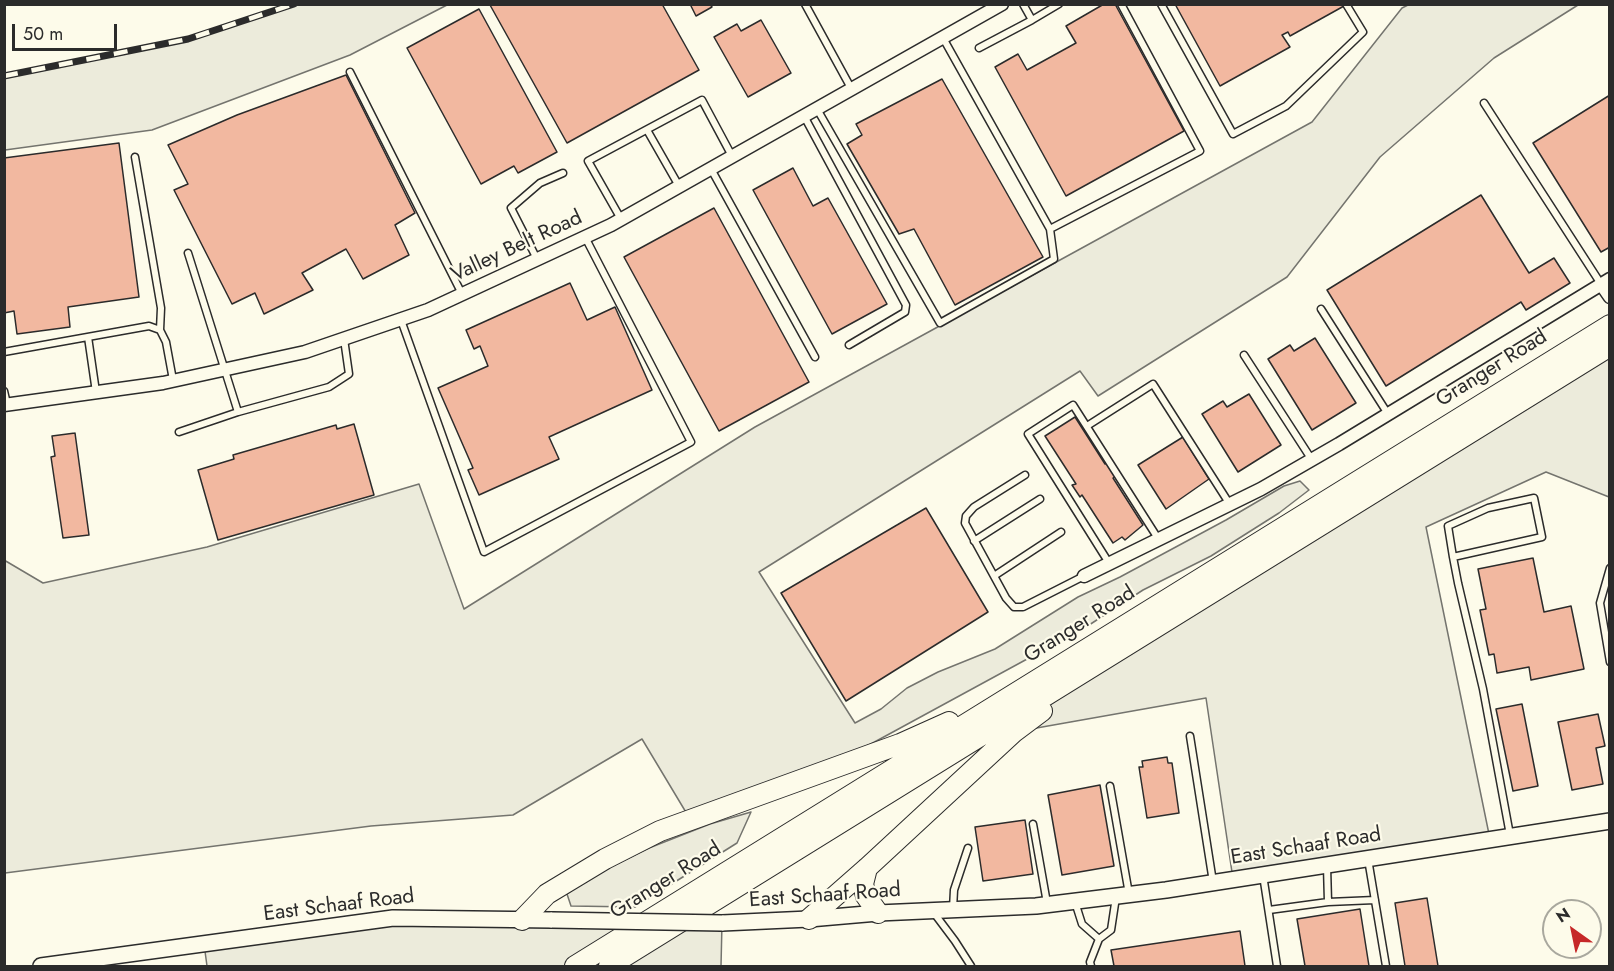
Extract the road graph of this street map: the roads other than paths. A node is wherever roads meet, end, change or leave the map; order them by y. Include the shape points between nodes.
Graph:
1 (805, 4) edge
2 (1002, 4) edge
3 (1023, 4) edge
4 (1059, 4) edge
5 (1121, 4) edge
6 (1161, 4) edge
7 (1346, 4) edge
8 (1032, 20) junction
9 (943, 38) junction
10 (979, 48) dead end
11 (350, 72) dead end
12 (851, 88) junction
13 (1484, 103) dead end
14 (817, 108) junction
15 (803, 116) junction
16 (647, 130) junction
17 (732, 156) junction
18 (135, 157) dead end
19 (711, 168) junction
20 (563, 173) dead end
21 (679, 186) junction
22 (621, 219) junction
23 (1050, 228) junction
24 (585, 237) junction
25 (189, 253) dead end
26 (537, 259) junction
27 (1605, 281) edge
28 (462, 294) junction
29 (1610, 297) edge
30 (1321, 309) dead end
31 (401, 319) junction
32 (1610, 325) edge
33 (160, 330) junction
34 (88, 337) junction
35 (344, 339) junction
36 (849, 345) dead end
37 (1610, 346) edge
38 (4, 352) edge
39 (1244, 355) dead end
40 (815, 357) dead end
41 (225, 369) junction
42 (173, 380) junction
43 (4, 391) edge
44 (96, 392) junction
45 (6, 405) edge
46 (238, 412) junction
47 (1388, 414) junction
48 (1087, 426) junction
49 (179, 432) dead end
50 (1312, 460) junction
51 (1025, 475) dead end
52 (1040, 500) dead end
53 (1229, 504) junction
54 (1062, 532) dead end
55 (1159, 540) junction
56 (974, 541) junction
57 (1453, 557) junction
58 (1109, 563) junction
59 (1610, 568) edge
60 (994, 576) junction
61 (1084, 576) joint
62 (1178, 615) junction
63 (1610, 662) edge
64 (1030, 685) junction
65 (1190, 736) dead end
66 (1110, 786) dead end
67 (1610, 821) edge
68 (1033, 824) dead end
69 (1510, 836) junction
70 (968, 848) dead end
71 (1368, 858) junction
72 (1327, 865) junction
73 (867, 868) junction
74 (1263, 875) junction
75 (1213, 883) junction
76 (1122, 895) junction
77 (1375, 900) junction
78 (1074, 901) junction
79 (1328, 902) junction
80 (1047, 905) junction
81 (932, 910) junction
82 (953, 910) junction
83 (1269, 910) junction
84 (878, 913) junction
85 (809, 919) junction
86 (522, 920) junction
87 (1099, 939) junction
88 (40, 966) edge
89 (575, 966) edge
90 (609, 966) edge
91 (971, 966) edge
92 (1091, 966) edge
93 (1277, 966) edge
94 (1386, 966) edge

1 - 12 lane
2 - 9 street, Valley Belt Road
3 - 8 lane
4 - 8 lane
5 - 23 lane via 1200,151
6 - 7 lane via 1233,134 1286,106 1363,32
8 - 10 lane
9 - 12 street, Valley Belt Road
9 - 23 lane
11 - 28 lane
12 - 14 street, Valley Belt Road
13 - 27 lane
14 - 15 street, Valley Belt Road
14 - 23 lane via 940,323 1053,259
15 - 17 street, Valley Belt Road
15 - 36 lane via 906,305 905,312
16 - 17 lane via 702,100
16 - 21 lane
16 - 22 lane via 588,161
17 - 19 street, Valley Belt Road
18 - 33 lane via 161,308
19 - 21 street, Valley Belt Road
19 - 40 lane
20 - 26 lane via 540,183 511,208
21 - 22 street, Valley Belt Road
22 - 24 street, Valley Belt Road
24 - 26 street, Valley Belt Road
24 - 31 lane via 691,442 484,552
25 - 41 lane
26 - 28 street, Valley Belt Road
27 - 29 street
27 - 47 street, Granger Road
28 - 31 street, Valley Belt Road
30 - 47 lane
31 - 35 street, Valley Belt Road
32 - 64 main road, Granger Road
33 - 34 lane via 149,326
33 - 42 lane
34 - 38 lane
34 - 44 lane
35 - 41 street, Valley Belt Road via 305,352
35 - 46 lane via 349,374 329,387
37 - 62 main road, Granger Road
39 - 50 lane
41 - 42 street, Valley Belt Road
41 - 46 lane
42 - 44 street, Valley Belt Road
43 - 45 lane
44 - 45 street, Valley Belt Road
46 - 49 lane
47 - 50 street, Granger Road
48 - 53 lane via 1153,384
48 - 55 lane
48 - 58 lane via 1073,405 1028,434
50 - 53 street, Granger Road
51 - 56 lane via 966,516 964,523
52 - 56 lane
53 - 55 street, Granger Road
54 - 60 lane
55 - 58 street, Granger Road
56 - 60 lane
57 - 57 lane via 1448,526 1488,508 1534,498 1542,537
57 - 69 lane
58 - 61 street, Granger Road
59 - 63 lane via 1600,603
60 - 61 lane via 1014,607 1023,607
62 - 73 main road via 1021,727
62 - 90 main road, Granger Road
64 - 86 main road via 900,744 660,831 547,894
64 - 89 main road, Granger Road
65 - 75 lane
66 - 76 lane
67 - 69 street, East Schaaf Road
68 - 80 lane
69 - 71 street, East Schaaf Road
70 - 82 lane via 954,890
71 - 72 street, East Schaaf Road
71 - 77 lane
72 - 74 street, East Schaaf Road
72 - 79 lane
73 - 84 main road via 863,884
73 - 85 main road
74 - 75 street, East Schaaf Road
74 - 83 lane
75 - 76 street, East Schaaf Road
76 - 78 street, East Schaaf Road
76 - 87 lane via 1111,930
77 - 79 lane
77 - 94 lane
78 - 80 street, East Schaaf Road
78 - 87 lane via 1082,924
79 - 83 lane
80 - 82 street, East Schaaf Road
81 - 82 street, East Schaaf Road
81 - 84 street, East Schaaf Road
81 - 91 lane
83 - 93 lane
84 - 85 street, East Schaaf Road
85 - 86 street, East Schaaf Road, bridge via 722,923
86 - 88 street, East Schaaf Road via 393,918
87 - 92 lane

